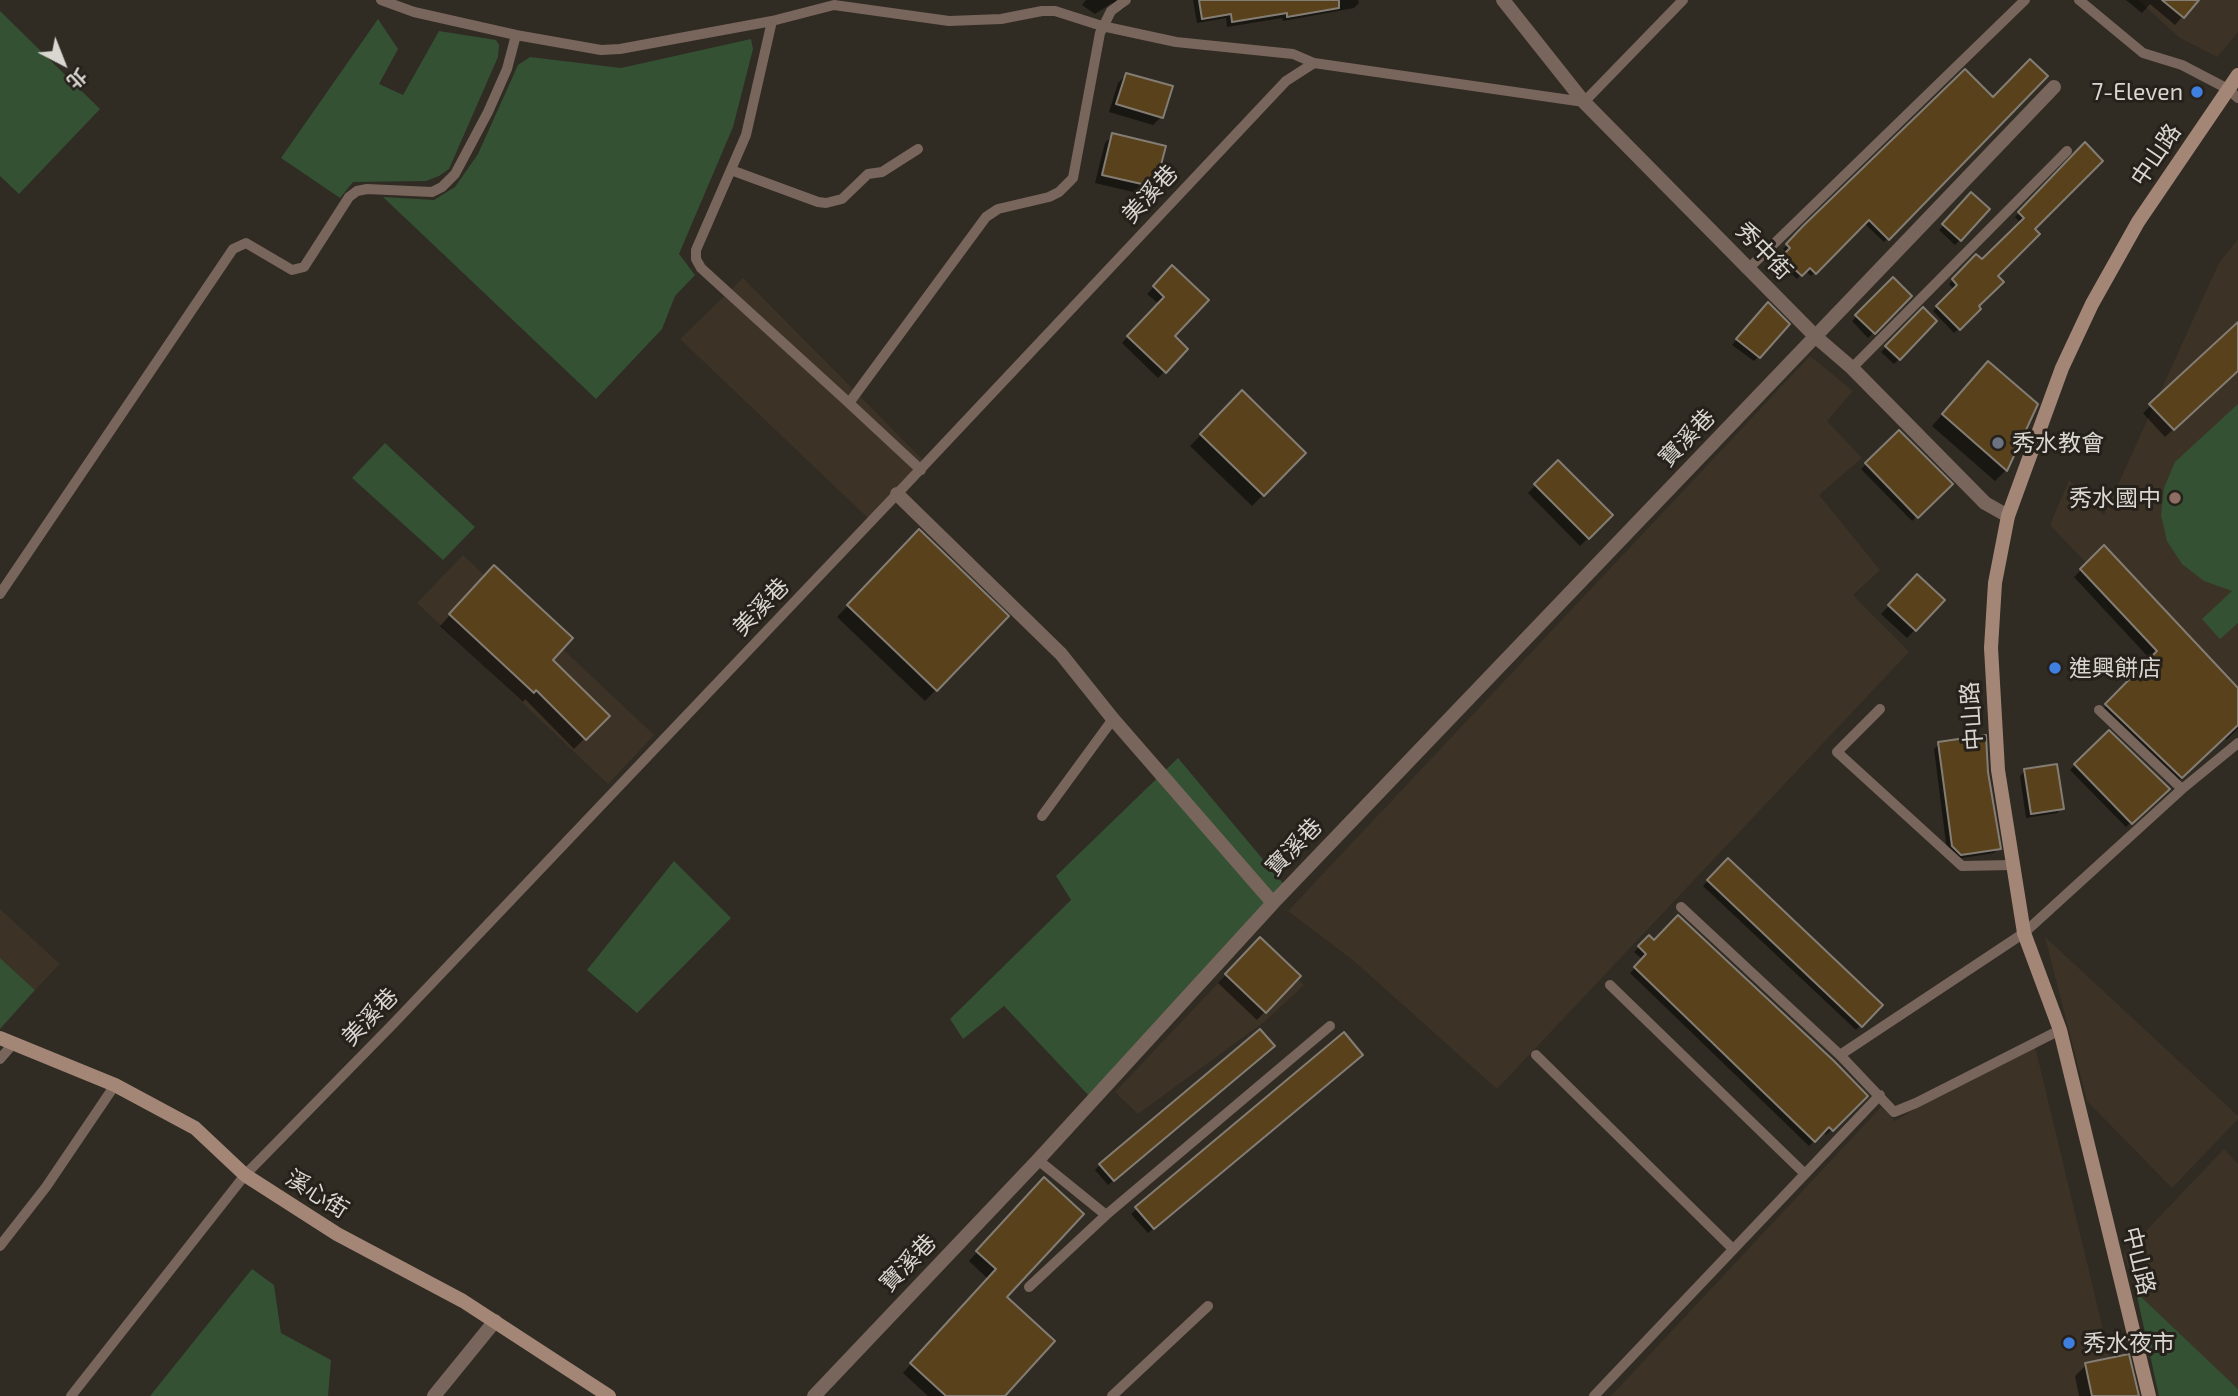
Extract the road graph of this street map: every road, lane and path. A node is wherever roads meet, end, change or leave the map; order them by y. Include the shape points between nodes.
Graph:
1 (381, 0) edge
2 (1126, 0) edge
3 (1503, 0) edge
4 (1683, 0) edge
5 (2025, 0) edge
6 (2080, 0) edge
7 (772, 20) junction
8 (1102, 26) junction
9 (516, 35) junction
10 (1314, 63) junction
11 (2238, 75) edge
12 (2054, 87) dead end
13 (2233, 94) edge
14 (1584, 102) junction
15 (918, 149) dead end
16 (2067, 151) dead end
17 (731, 170) junction
18 (1749, 268) junction
19 (1816, 337) junction
20 (1852, 368) junction
21 (849, 403) junction
22 (921, 470) junction
23 (897, 495) junction
24 (2008, 516) junction
25 (0, 594) edge
26 (1880, 709) dead end
27 (2099, 710) dead end
28 (1114, 719) junction
29 (2238, 743) edge
30 (2182, 789) junction
31 (1042, 816) dead end
32 (2012, 865) junction
33 (1273, 903) junction
34 (1681, 907) dead end
35 (2024, 933) junction
36 (1610, 985) dead end
37 (1330, 1026) dead end
38 (2060, 1030) junction
39 (6, 1041) edge
40 (1536, 1055) dead end
41 (1840, 1055) junction
42 (0, 1059) edge
43 (115, 1085) junction
44 (1880, 1095) junction
45 (1038, 1160) junction
46 (1805, 1174) junction
47 (245, 1175) junction
48 (1105, 1215) junction
49 (2, 1240) edge
50 (1733, 1249) junction
51 (1029, 1287) dead end
52 (1208, 1306) dead end
53 (495, 1321) junction
54 (71, 1396) edge
55 (434, 1396) edge
56 (609, 1396) edge
57 (814, 1396) edge
58 (1112, 1396) edge
59 (1594, 1396) edge
60 (2148, 1396) edge

1 - 9 lane
2 - 8 lane via 1111,11
3 - 14 street, 秀中街
4 - 14 lane
5 - 18 lane
6 - 13 lane via 2143,52 2182,65
7 - 8 lane via 834,5 949,21 1055,11
7 - 9 lane via 611,50
7 - 17 lane via 746,135
8 - 10 lane via 1176,42 1293,54
8 - 21 lane via 1073,178 1049,197 1005,207 986,217
9 - 25 lane via 488,112 442,187 432,192 357,191 304,267 292,270 246,243 233,249
10 - 14 lane
10 - 22 lane, 美溪巷 via 1286,81
11 - 13 street, 中山路
12 - 19 street, 寶溪巷
13 - 24 street, 中山路 via 2138,222 2092,304 2062,369
14 - 18 street, 秀中街
15 - 17 lane via 882,172 867,174 842,199 826,203
16 - 20 lane
17 - 21 lane via 696,250 698,264
18 - 19 street, 秀中街
19 - 20 street, 秀中街
19 - 33 street, 寶溪巷
20 - 24 street, 秀中街 via 1984,503
21 - 22 lane
22 - 23 lane, 美溪巷
23 - 28 street via 1061,654
23 - 47 lane, 美溪巷
24 - 32 street, 中山路 via 1995,583 1991,648 1998,770
26 - 32 lane via 1837,752 1962,866
27 - 30 lane
28 - 31 lane
28 - 33 street
29 - 30 lane
30 - 35 lane
32 - 35 street, 中山路
33 - 45 street, 寶溪巷
34 - 41 lane
35 - 38 street, 中山路
35 - 41 lane
36 - 46 lane
37 - 48 lane
38 - 44 lane via 1894,1112
38 - 60 street, 中山路
39 - 42 lane
39 - 43 street, 溪心街
40 - 50 lane
41 - 44 lane
43 - 47 street, 溪心街 via 195,1128
43 - 49 lane via 46,1187
44 - 46 lane
45 - 48 lane
45 - 57 street, 寶溪巷
46 - 50 lane
47 - 53 street, 溪心街 via 337,1234
47 - 54 lane, 美溪巷
48 - 51 lane
50 - 59 lane
52 - 58 lane
53 - 55 street
53 - 56 street, 溪心街

